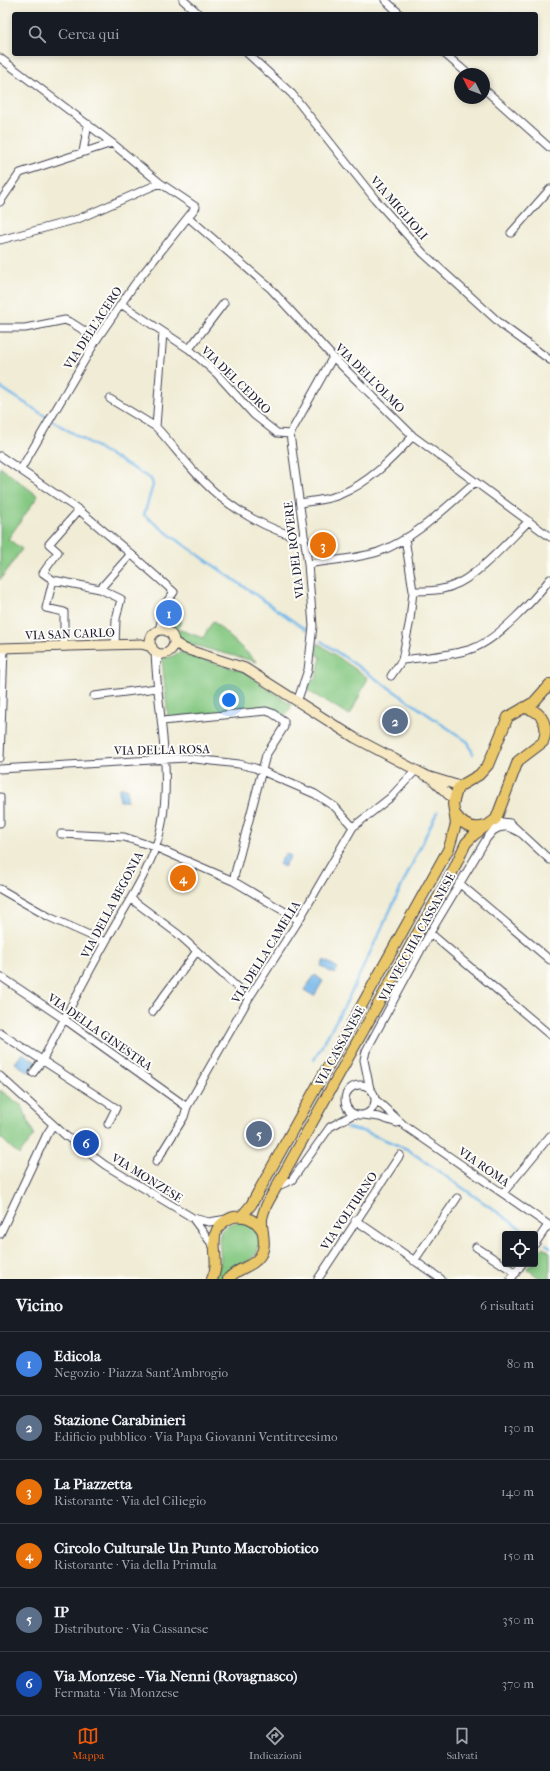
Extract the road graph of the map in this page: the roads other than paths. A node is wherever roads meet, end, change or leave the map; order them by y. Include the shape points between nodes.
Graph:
1 (182, 0) edge
2 (385, 0) edge
3 (197, 12) edge
4 (398, 12) edge
5 (250, 56) edge
6 (447, 56) edge
7 (0, 58) edge
8 (461, 68) edge
9 (490, 94) edge
10 (88, 124) junction
11 (112, 142) junction
12 (550, 148) edge
13 (83, 152) junction
14 (160, 183) junction
15 (550, 189) edge
16 (0, 202) edge
17 (189, 218) junction
18 (511, 233) dead end
19 (0, 240) edge
20 (224, 303) dead end
21 (121, 304) junction
22 (0, 328) edge
23 (163, 332) junction
24 (98, 339) junction
25 (189, 349) junction
26 (333, 357) junction
27 (550, 360) edge
28 (110, 399) dead end
29 (156, 426) junction
30 (290, 434) junction
31 (414, 436) junction
32 (0, 456) edge
33 (21, 469) junction
34 (475, 482) junction
35 (300, 503) junction
36 (78, 510) junction
37 (529, 521) junction
38 (550, 537) edge
39 (405, 538) junction
40 (305, 539) junction
41 (132, 554) junction
42 (308, 564) junction
43 (550, 578) edge
44 (53, 580) junction
45 (100, 589) junction
46 (413, 591) junction
47 (163, 630) junction
48 (115, 645) junction
49 (173, 645) junction
50 (64, 646) junction
51 (155, 647) junction
52 (2, 648) edge
53 (402, 660) junction
54 (390, 676) dead end
55 (550, 684) edge
56 (157, 688) junction
57 (94, 696) dead end
58 (297, 702) junction
59 (523, 708) junction
60 (550, 713) edge
61 (162, 721) junction
62 (547, 730) edge
63 (0, 758) edge
64 (166, 759) junction
65 (0, 769) edge
66 (261, 770) junction
67 (416, 770) junction
68 (427, 776) junction
69 (460, 786) junction
70 (0, 797) edge
71 (453, 798) junction
72 (456, 815) junction
73 (0, 823) edge
74 (492, 823) junction
75 (353, 827) junction
76 (60, 834) dead end
77 (522, 834) junction
78 (155, 847) junction
79 (550, 860) edge
80 (233, 881) junction
81 (459, 883) junction
82 (0, 889) edge
83 (131, 899) junction
84 (299, 920) junction
85 (430, 933) junction
86 (105, 942) junction
87 (198, 951) junction
88 (550, 960) edge
89 (0, 976) edge
90 (249, 998) junction
91 (152, 1012) dead end
92 (64, 1019) junction
93 (0, 1033) edge
94 (550, 1034) edge
95 (42, 1061) junction
96 (33, 1072) dead end
97 (0, 1076) edge
98 (370, 1089) junction
99 (375, 1099) junction
100 (186, 1107) junction
101 (354, 1114) junction
102 (363, 1115) junction
103 (108, 1124) dead end
104 (53, 1125) junction
105 (405, 1126) junction
106 (549, 1141) edge
107 (400, 1155) dead end
108 (156, 1162) dead end
109 (276, 1187) junction
110 (503, 1193) junction
111 (457, 1198) dead end
112 (241, 1217) junction
113 (192, 1218) junction
114 (229, 1219) junction
115 (355, 1220) junction
116 (549, 1225) edge
117 (0, 1234) edge
118 (264, 1236) junction
119 (538, 1240) edge
120 (476, 1247) dead end
121 (215, 1248) junction
122 (414, 1261) junction
123 (520, 1267) edge
124 (516, 1273) junction
125 (212, 1279) edge
126 (228, 1279) edge
127 (318, 1279) edge
128 (440, 1279) edge
129 (511, 1279) edge

1 - 3 street
2 - 4 street
5 - 27 street, VIA MIGLIOLI via 292,94 375,199 423,253 502,325
6 - 8 street
7 - 10 street
9 - 12 street
10 - 11 street
10 - 13 street
11 - 13 street
11 - 14 street
13 - 16 street via 20,173
14 - 17 street, VIA DELL'ACERO via 196,207
14 - 19 street via 78,219
15 - 18 street
17 - 21 street, VIA DELL'ACERO
17 - 26 street, VIA DELL'OLMO via 270,288
20 - 25 street, VIA DEL CEDRO
21 - 23 street, VIA DEL CEDRO
21 - 24 street, VIA DELL'ACERO
22 - 24 street via 25,328 65,320
23 - 25 street, VIA DEL CEDRO
23 - 29 street
24 - 33 street, VIA DELL'ACERO
25 - 30 street, VIA DEL CEDRO via 217,374 254,415 277,433
26 - 30 street
26 - 31 street, VIA DELL'OLMO
28 - 29 street
29 - 40 street via 215,493 264,526
30 - 35 street, VIA DEL ROVERE
31 - 34 street, VIA DELL'OLMO
31 - 35 street via 385,465 354,487 332,497
32 - 33 street
33 - 36 street
34 - 37 street, VIA DELL'OLMO
34 - 39 street
35 - 40 street, VIA DEL ROVERE
36 - 41 street
36 - 44 street via 49,544 58,552 43,573
37 - 38 street, VIA DELL'OLMO
37 - 46 street via 460,582 441,589
39 - 42 street via 375,552
39 - 46 street
40 - 42 street, VIA DEL ROVERE
41 - 45 street
41 - 47 street via 174,592 166,603 161,621
42 - 58 street, VIA DEL ROVERE via 313,626 312,648 308,670
43 - 53 street via 526,607 480,645 467,650
44 - 45 street
44 - 50 street via 46,608 64,612
45 - 48 street via 121,599 116,619
46 - 53 street
47 - 49 street via 172,635
47 - 51 street
48 - 50 street, VIA SAN CARLO
48 - 51 street, VIA SAN CARLO via 141,644
49 - 51 street
49 - 58 street via 245,668
50 - 52 street, VIA SAN CARLO
51 - 56 street, VIA DELLA BEGONIA
52 - 63 street
53 - 54 street
55 - 59 main road via 539,698
56 - 57 street
56 - 61 street, VIA DELLA BEGONIA
58 - 67 street via 355,738
59 - 62 main road via 540,714
59 - 69 main road via 512,713 505,721 492,759 485,770
60 - 62 main road
61 - 64 street, VIA DELLA BEGONIA
61 - 66 street via 258,711 272,713 285,724 271,745
62 - 74 main road via 543,742 518,761 498,814
64 - 65 street, VIA DELLA ROSA
64 - 66 street, VIA DELLA ROSA via 218,760
64 - 78 street, VIA DELLA BEGONIA via 166,796
66 - 75 street, VIA DELLA ROSA via 315,794 335,807
66 - 80 street
67 - 68 street
67 - 75 street, VIA DELLA CAMELIA via 391,797
68 - 69 street
68 - 71 street
69 - 71 main road
70 - 73 street
71 - 72 main road, VIA CASSANESE
72 - 74 main road via 471,827
72 - 112 main road, VIA CASSANESE via 455,832 449,848 251,1205
74 - 77 street via 507,822
74 - 109 main road, VIA CASSANESE via 466,843 452,873
75 - 84 street, VIA DELLA CAMELIA
76 - 78 street via 124,837
77 - 79 street
77 - 81 street, VIA VECCHIA CASSANESE via 508,827 501,826 496,829 487,838
78 - 80 street
78 - 83 street, VIA DELLA BEGONIA
80 - 84 street
81 - 85 street, VIA VECCHIA CASSANESE
81 - 88 street
82 - 86 street via 49,917
83 - 86 street, VIA DELLA BEGONIA
83 - 87 street
84 - 90 street, VIA DELLA CAMELIA
85 - 94 street
85 - 98 street, VIA VECCHIA CASSANESE via 366,1051 364,1060
86 - 92 street, VIA DELLA BEGONIA
87 - 90 street
87 - 91 street
89 - 92 street, VIA DELLA GINESTRA
90 - 100 street, VIA DELLA CAMELIA
92 - 95 street, VIA DELLA BEGONIA
92 - 100 street, VIA DELLA GINESTRA
93 - 95 street
95 - 96 street, VIA DELLA BEGONIA
95 - 103 street via 116,1108
97 - 104 street, VIA MONZESE
98 - 99 street
98 - 101 street via 360,1085 347,1092 345,1102
99 - 102 street via 370,1111
99 - 105 street, VIA ROMA
100 - 108 street, VIA DELLA CAMELIA via 184,1118
101 - 102 street
101 - 109 street via 330,1128 292,1180
102 - 105 street, VIA ROMA via 384,1118
104 - 113 street, VIA MONZESE via 96,1159
104 - 117 street
105 - 110 street, VIA ROMA
106 - 110 street
107 - 115 street, VIA VOLTURNO
109 - 118 main road, VIA CASSANESE via 264,1212
110 - 116 street, VIA ROMA
111 - 122 street
112 - 114 main road
112 - 118 main road via 257,1224
113 - 114 street via 209,1222
113 - 121 street
114 - 121 main road via 221,1224 216,1232
115 - 122 street
115 - 127 street, VIA VOLTURNO
116 - 119 street
118 - 126 main road, VIA CASSANESE via 264,1247 257,1260 237,1270
120 - 124 street
121 - 125 main road via 217,1267
122 - 128 street
123 - 124 street
124 - 129 street

